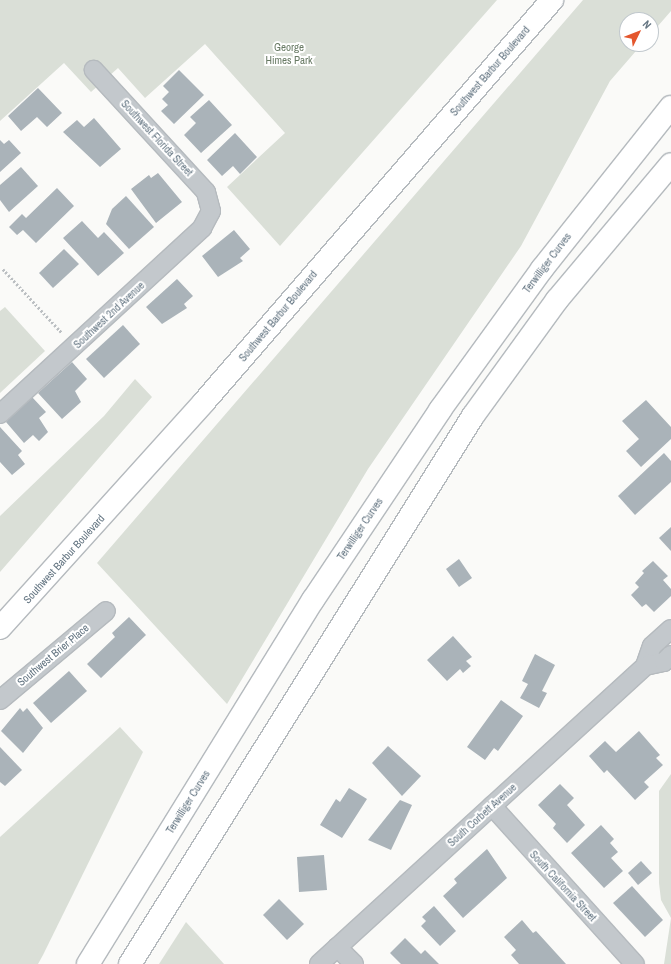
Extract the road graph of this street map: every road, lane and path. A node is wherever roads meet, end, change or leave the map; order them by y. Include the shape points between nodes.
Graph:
1 (552, 0) edge
2 (94, 70) dead end
3 (668, 111) edge
4 (671, 164) edge
5 (211, 211) joint
6 (3, 269) dead end
7 (74, 347) junction
8 (0, 414) edge
9 (106, 611) dead end
10 (0, 628) edge
11 (671, 629) edge
12 (671, 655) edge
13 (645, 666) junction
14 (0, 700) edge
15 (492, 806) junction
16 (337, 947) junction
17 (88, 964) edge
18 (130, 964) edge
19 (319, 964) edge
20 (354, 964) edge
21 (635, 964) edge

1 - 10 main road, Southwest Barbur Boulevard via 341,240 199,408
2 - 5 street, Southwest Florida Street via 206,192
3 - 17 main road, Terwilliger Curves via 542,269 440,410 313,600
4 - 18 main road via 557,300 473,416
5 - 7 street, Southwest 2nd Avenue via 202,228
6 - 7 path
7 - 8 street, Southwest 2nd Avenue
9 - 14 street, Southwest Brier Place
11 - 13 street, South Corbett Avenue via 652,646
12 - 13 street, South Corbett Avenue via 664,662
13 - 15 street, South Corbett Avenue
15 - 16 street, South Corbett Avenue
15 - 21 street, South California Street
16 - 19 street, South Corbett Avenue
16 - 20 street

